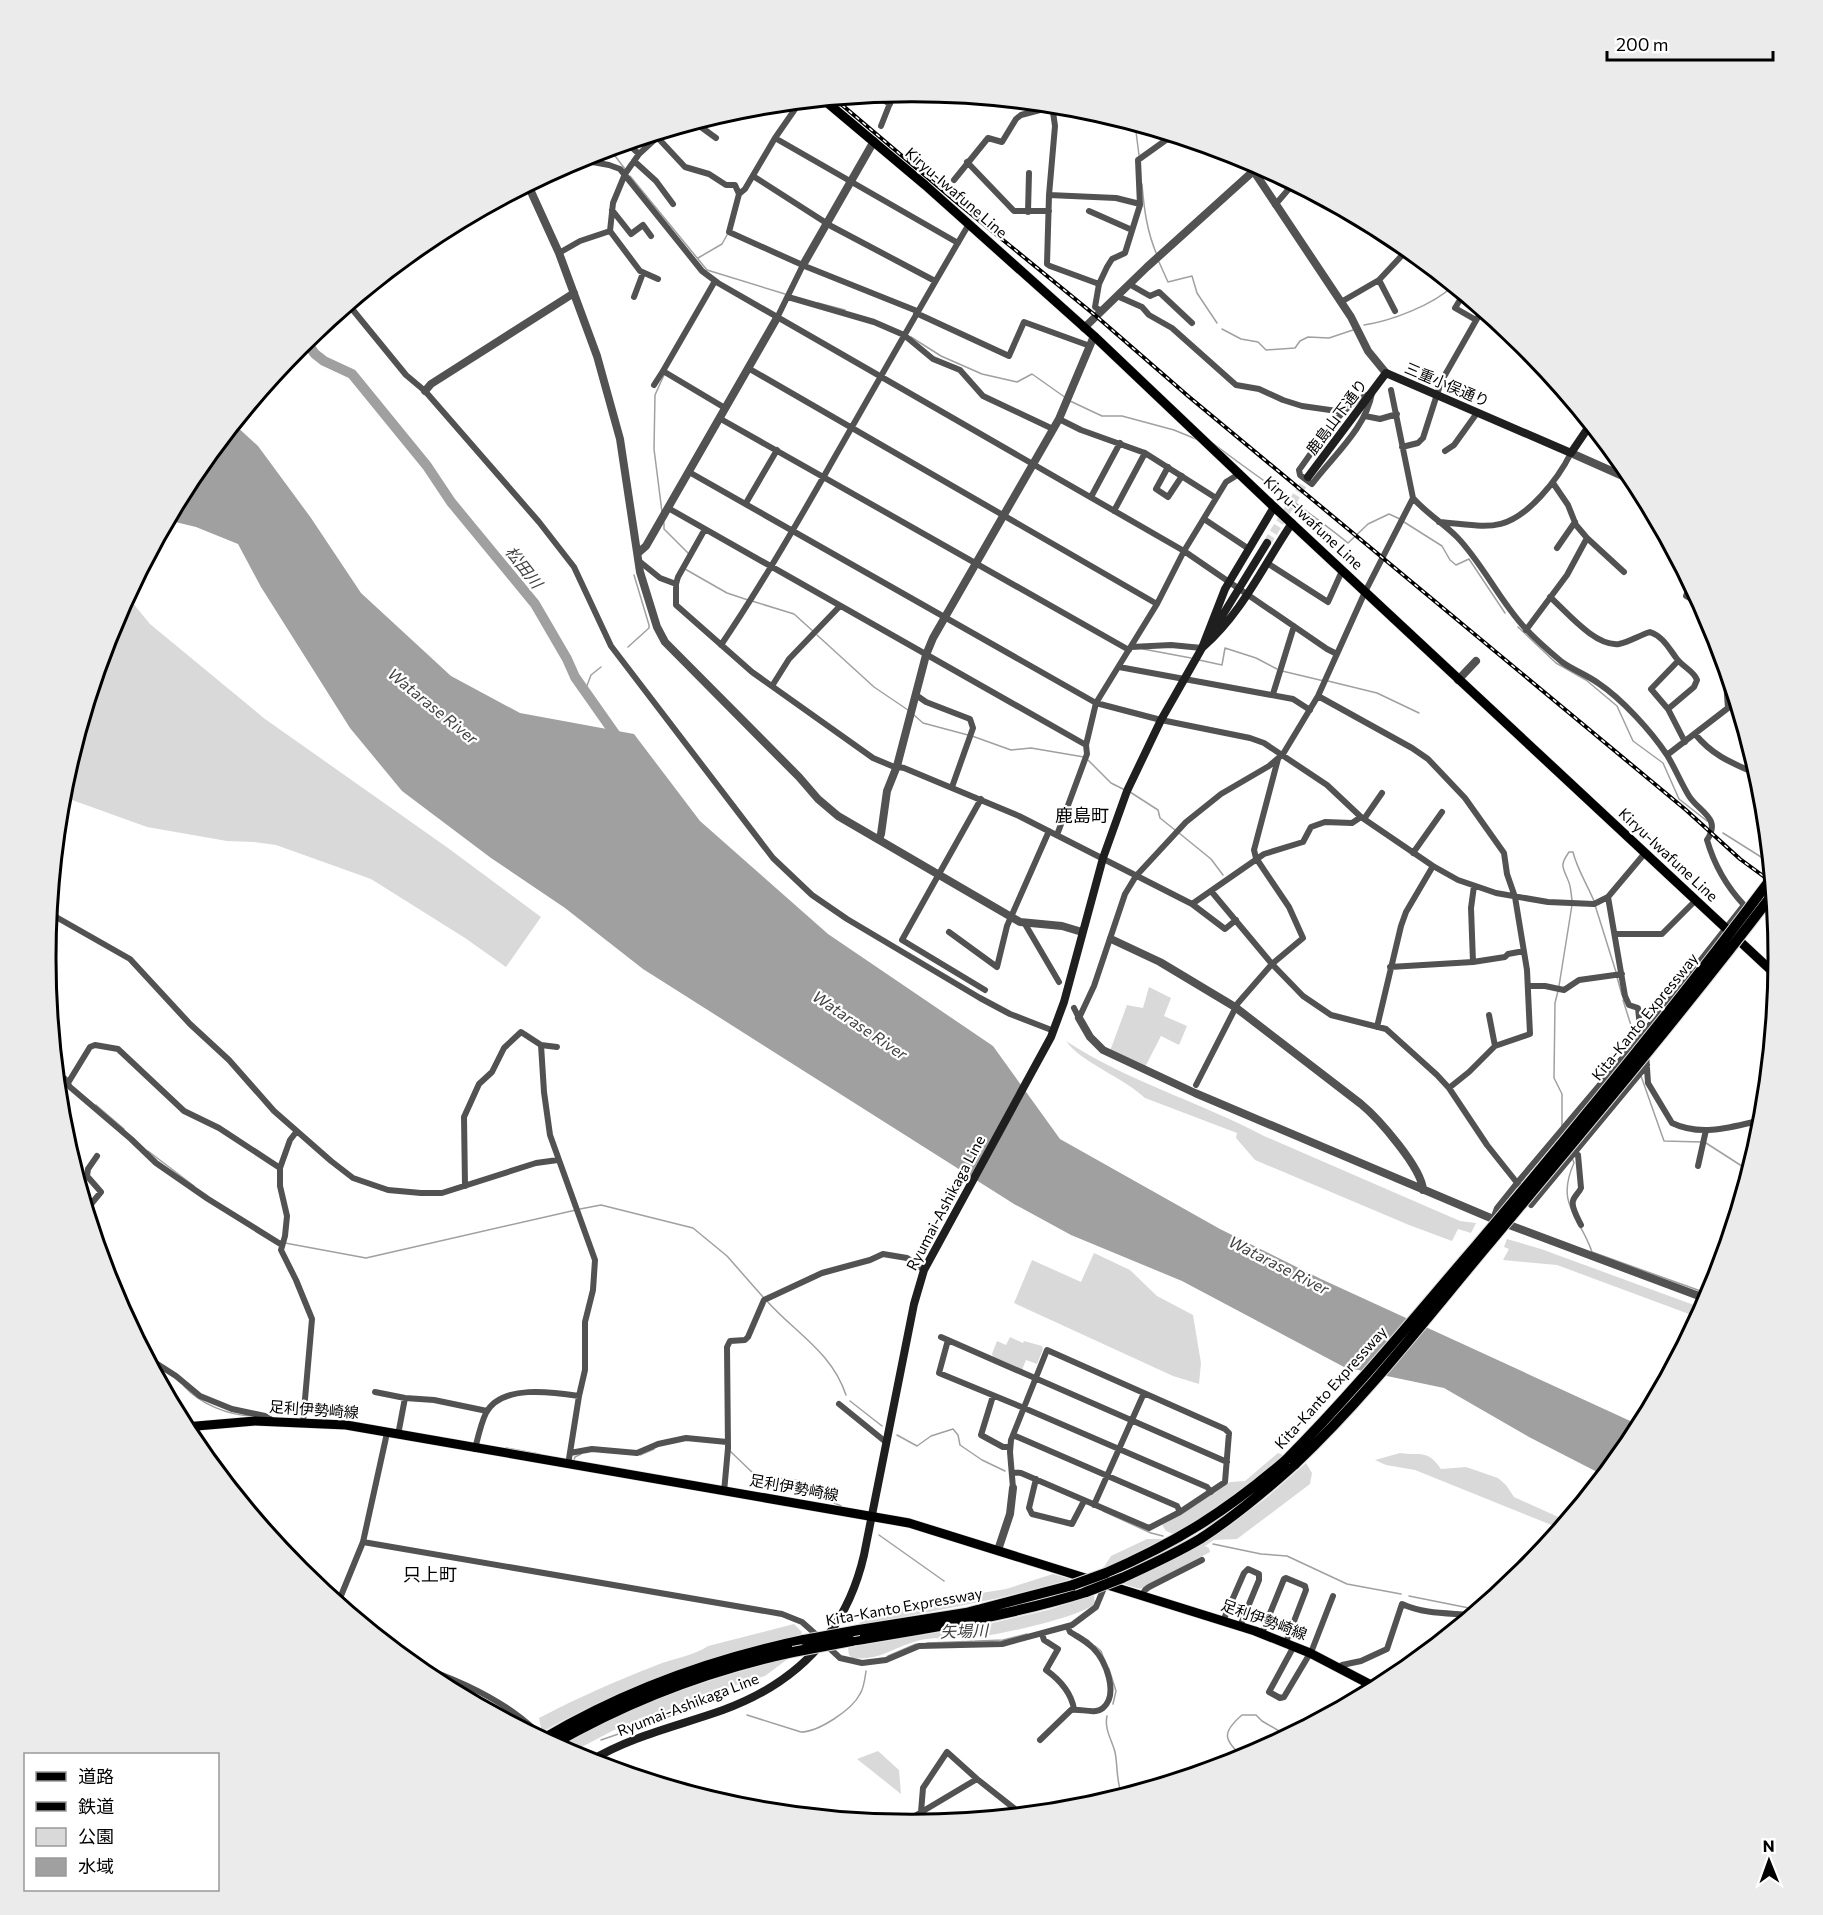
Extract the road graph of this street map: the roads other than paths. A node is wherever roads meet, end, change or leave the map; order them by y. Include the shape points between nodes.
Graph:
1 (887, 102) edge
2 (890, 104) joint
3 (831, 106) edge
4 (795, 110) edge
5 (1036, 111) edge
6 (1054, 114) edge
7 (881, 126) dead end
8 (702, 128) edge
9 (716, 138) dead end
10 (775, 138) junction
11 (660, 140) edge
12 (874, 141) junction
13 (1165, 141) edge
14 (653, 142) edge
15 (633, 148) edge
16 (639, 154) junction
17 (634, 161) junction
18 (967, 162) junction
19 (595, 163) edge
20 (1251, 172) edge
21 (1029, 173) dead end
22 (625, 174) junction
23 (753, 176) junction
24 (1260, 177) edge
25 (954, 180) dead end
26 (851, 182) junction
27 (1288, 189) edge
28 (531, 191) edge
29 (739, 194) junction
30 (1049, 195) junction
31 (673, 204) dead end
32 (1140, 204) junction
33 (1275, 205) junction
34 (612, 210) junction
35 (1049, 211) junction
36 (1089, 211) dead end
37 (1029, 212) junction
38 (827, 224) junction
39 (969, 224) junction
40 (1132, 230) junction
41 (610, 231) junction
42 (651, 236) dead end
43 (958, 243) junction
44 (559, 253) junction
45 (1402, 257) edge
46 (803, 265) junction
47 (643, 273) junction
48 (658, 279) dead end
49 (1379, 280) junction
50 (715, 281) junction
51 (935, 281) junction
52 (1099, 284) junction
53 (1129, 285) junction
54 (574, 292) junction
55 (789, 295) junction
56 (1118, 296) junction
57 (634, 297) dead end
58 (1460, 300) edge
59 (1341, 302) junction
60 (352, 309) edge
61 (1395, 311) dead end
62 (916, 312) junction
63 (1101, 312) junction
64 (1478, 316) edge
65 (777, 318) junction
66 (1476, 320) junction
67 (1192, 323) dead end
68 (1084, 328) junction
69 (904, 335) junction
70 (1094, 336) junction
71 (1090, 346) junction
72 (748, 368) junction
73 (663, 371) junction
74 (1386, 373) junction
75 (880, 377) junction
76 (654, 385) dead end
77 (1391, 390) dead end
78 (425, 391) junction
79 (1372, 393) junction
80 (1436, 396) junction
81 (725, 408) junction
82 (1344, 412) junction
83 (1477, 413) junction
84 (1397, 414) junction
85 (1365, 416) junction
86 (719, 418) junction
87 (1059, 419) junction
88 (852, 428) junction
89 (1053, 429) junction
90 (1586, 430) edge
91 (1120, 443) junction
92 (1402, 447) junction
93 (777, 450) junction
94 (1445, 451) dead end
95 (1145, 453) junction
96 (1571, 453) junction
97 (1033, 463) junction
98 (1168, 467) junction
99 (690, 472) junction
100 (1616, 472) edge
101 (1239, 474) junction
102 (824, 476) junction
103 (1182, 476) junction
104 (1308, 477) tunnel mouth
105 (1553, 483) junction
106 (1091, 497) junction
107 (1216, 498) junction
108 (1413, 498) junction
109 (746, 503) junction
110 (1274, 507) junction
111 (668, 508) junction
112 (1114, 510) junction
113 (1002, 515) junction
114 (1204, 519) junction
115 (1438, 522) junction
116 (1575, 522) junction
117 (1292, 524) junction
118 (705, 529) junction
119 (794, 530) junction
120 (1587, 538) junction
121 (1267, 543) tunnel mouth
122 (1557, 548) dead end
123 (1249, 549) junction
124 (1184, 551) junction
125 (639, 557) junction
126 (1267, 562) junction
127 (976, 563) junction
128 (771, 567) junction
129 (1342, 571) junction
130 (1624, 572) dead end
131 (1229, 582) junction
132 (676, 584) junction
133 (1239, 589) junction
134 (1365, 592) junction
135 (1247, 595) junction
136 (1550, 597) junction
137 (1157, 604) junction
138 (840, 606) junction
139 (945, 617) junction
140 (1294, 626) junction
141 (1526, 630) junction
142 (721, 645) junction
143 (1202, 648) junction
144 (1130, 649) junction
145 (1337, 654) junction
146 (926, 655) junction
147 (1476, 661) dead end
148 (1678, 661) junction
149 (1119, 667) junction
150 (1185, 678) junction
151 (1458, 680) junction
152 (772, 686) junction
153 (1273, 694) junction
154 (916, 695) junction
155 (1318, 696) junction
156 (1727, 700) edge
157 (1096, 703) junction
158 (1668, 709) junction
159 (1310, 710) junction
160 (1161, 720) junction
161 (1695, 734) junction
162 (1685, 742) junction
163 (1086, 745) junction
164 (1667, 754) junction
165 (1281, 757) junction
166 (897, 766) junction
167 (1746, 769) edge
168 (952, 787) junction
169 (1382, 793) dead end
170 (981, 799) junction
171 (1442, 812) dead end
172 (1363, 818) junction
173 (1049, 831) junction
174 (1057, 835) junction
175 (879, 839) junction
176 (1413, 853) junction
177 (1645, 853) junction
178 (1103, 858) junction
179 (1256, 858) junction
180 (1433, 866) junction
181 (939, 876) junction
182 (1137, 876) junction
183 (1474, 886) junction
184 (1764, 887) edge
185 (1211, 891) junction
186 (1515, 897) junction
187 (1608, 897) junction
188 (1695, 901) junction
189 (1766, 903) edge
190 (1192, 904) junction
191 (57, 917) edge
192 (1011, 918) junction
193 (1236, 920) junction
194 (1025, 924) junction
195 (1726, 929) junction
196 (949, 932) dead end
197 (1082, 932) junction
198 (1615, 934) junction
199 (1111, 939) junction
200 (1524, 951) junction
201 (1473, 962) junction
202 (1272, 964) junction
203 (1768, 967) edge
204 (1390, 968) junction
205 (1622, 974) junction
206 (1059, 982) dead end
207 (1529, 986) junction
208 (985, 990) dead end
209 (1235, 1007) junction
210 (1074, 1008) dead end
211 (1489, 1016) dead end
212 (1079, 1018) junction
213 (1377, 1027) junction
214 (1052, 1034) junction
215 (1641, 1036) junction
216 (542, 1045) junction
217 (1495, 1046) junction
218 (556, 1047) dead end
219 (1647, 1065) junction
220 (65, 1081) edge
221 (68, 1083) junction
222 (1196, 1085) dead end
223 (1449, 1088) junction
224 (1751, 1123) edge
225 (1706, 1130) junction
226 (297, 1131) junction
227 (1578, 1155) dead end
228 (97, 1156) dead end
229 (558, 1160) junction
230 (1566, 1163) junction
231 (1698, 1166) dead end
232 (280, 1168) junction
233 (1579, 1172) junction
234 (1517, 1183) junction
235 (465, 1186) junction
236 (1422, 1190) junction
237 (92, 1203) edge
238 (1493, 1219) junction
239 (1581, 1225) dead end
240 (282, 1245) junction
241 (925, 1266) junction
242 (1697, 1295) edge
243 (160, 1365) edge
244 (1036, 1379) junction
245 (375, 1392) dead end
246 (1144, 1393) junction
247 (579, 1396) junction
248 (993, 1396) junction
249 (405, 1398) junction
250 (839, 1404) dead end
251 (1024, 1408) junction
252 (487, 1412) junction
253 (275, 1421) junction
254 (303, 1422) junction
255 (1131, 1422) junction
256 (196, 1426) edge
257 (387, 1433) junction
258 (398, 1435) junction
259 (1013, 1435) junction
260 (727, 1442) junction
261 (888, 1443) junction
262 (1010, 1447) junction
263 (475, 1449) junction
264 (1119, 1449) junction
265 (570, 1453) junction
266 (1227, 1462) junction
267 (1290, 1462) junction
268 (568, 1465) junction
269 (1012, 1472) junction
270 (1107, 1476) junction
271 (1036, 1479) junction
272 (1013, 1488) joint
273 (724, 1492) junction
274 (1211, 1492) junction
275 (1084, 1501) junction
276 (1094, 1505) junction
277 (1180, 1512) junction
278 (872, 1517) junction
279 (363, 1542) junction
280 (998, 1550) junction
281 (1202, 1560) dead end
282 (1106, 1578) junction
283 (1142, 1595) junction
284 (341, 1596) edge
285 (1333, 1596) dead end
286 (1460, 1615) edge
287 (1223, 1620) junction
288 (1240, 1626) junction
289 (1068, 1627) junction
290 (1262, 1633) junction
291 (1041, 1634) junction
292 (823, 1642) junction
293 (1290, 1644) junction
294 (1310, 1653) junction
295 (1340, 1668) junction
296 (456, 1682) edge
297 (1366, 1682) edge
298 (1074, 1709) junction
299 (521, 1719) edge
300 (553, 1734) edge
301 (563, 1738) edge
302 (1040, 1740) dead end
303 (602, 1755) edge
304 (977, 1779) junction
305 (1013, 1807) edge
306 (921, 1812) junction
307 (918, 1814) edge

1 - 2 street
2 - 7 street
3 - 12 main road, Kiryu-Iwafune Line
4 - 10 street
5 - 18 street via 1016,119 1002,142 988,138
6 - 30 street
8 - 9 street
10 - 23 street
10 - 26 street
11 - 29 street via 685,166 710,174 726,185 735,185
12 - 26 street
12 - 39 main road, Kiryu-Iwafune Line
13 - 32 street via 1138,160
14 - 16 street
15 - 16 street
16 - 17 street
17 - 22 street
17 - 31 street
18 - 25 street
18 - 37 street via 1014,211
19 - 22 street via 616,167
20 - 53 street
21 - 37 street
22 - 34 street
22 - 50 street via 698,266
23 - 29 street
23 - 38 street
24 - 33 street, 三重小俣通り
26 - 38 street
26 - 43 street
27 - 33 street
28 - 44 street
29 - 46 street via 729,232
30 - 32 street via 1116,198
30 - 35 street
32 - 40 street
33 - 59 street, 三重小俣通り
34 - 41 street
34 - 42 street via 631,234 643,225
35 - 37 street
35 - 52 street via 1047,264
36 - 40 street
38 - 46 street
38 - 51 street
39 - 43 street
39 - 68 main road, Kiryu-Iwafune Line
40 - 52 street via 1125,253 1112,259
41 - 44 street
41 - 47 street
43 - 51 street
44 - 54 street
45 - 49 street
46 - 55 street
46 - 62 street
47 - 48 street
47 - 57 street
49 - 59 street
49 - 61 street
50 - 65 street
50 - 73 street
51 - 62 street
52 - 63 street via 1095,306
53 - 56 street
53 - 67 street via 1150,296 1160,292
54 - 78 street
54 - 125 street via 616,417
55 - 65 street
55 - 69 street
56 - 63 street
56 - 82 street via 1172,328 1236,385 1259,389 1302,406
58 - 66 street via 1455,308
59 - 74 street, 三重小俣通り via 1368,351
60 - 78 street via 406,375
62 - 69 street
62 - 71 street via 1009,356 1024,322
63 - 68 street
64 - 66 street
65 - 72 street
65 - 75 street
66 - 80 street
68 - 70 main road, Kiryu-Iwafune Line
69 - 75 street
69 - 89 street via 933,359 960,370 983,396
70 - 71 street
70 - 101 main road, Kiryu-Iwafune Line
71 - 87 street
72 - 81 street
72 - 88 street
73 - 76 street
73 - 81 street
74 - 79 main road, 鹿島山下通り
74 - 80 main road, 三重小俣通り
75 - 88 street
75 - 97 street
77 - 84 street
78 - 214 street via 574,567 611,646 773,858 812,895 857,925
79 - 82 street via 1356,400
79 - 85 street
79 - 104 main road, 鹿島山下通り
80 - 83 main road, 三重小俣通り
80 - 92 street via 1423,438
81 - 86 street
82 - 85 street via 1299,470 1312,484
83 - 94 street via 1454,445
83 - 96 main road, 三重小俣通り
84 - 85 street via 1380,419
84 - 92 street
86 - 93 street
86 - 99 street
87 - 89 street
87 - 91 street
88 - 102 street
88 - 113 street
89 - 97 street
90 - 96 main road
91 - 95 street
91 - 106 street
92 - 108 street
93 - 102 street
93 - 109 street
95 - 98 street
95 - 112 street
96 - 100 street, 三重小俣通り
96 - 105 street
97 - 106 street
97 - 113 street
98 - 103 street
98 - 103 street via 1156,489 1168,497
99 - 109 street
99 - 111 street
101 - 107 street via 1226,482
101 - 110 main road, Kiryu-Iwafune Line
102 - 119 street
102 - 127 street
103 - 107 street
105 - 115 street via 1526,512 1506,523 1467,526
105 - 116 street
106 - 112 street
107 - 114 street
108 - 115 street
108 - 134 street
109 - 119 street
110 - 117 main road, Kiryu-Iwafune Line
110 - 123 main road, Ryumai-Ashikaga Line
111 - 118 street
111 - 125 street
112 - 124 street
113 - 127 street
113 - 137 street
114 - 123 street
114 - 124 street
115 - 141 street via 1470,553
116 - 120 street
116 - 122 street
117 - 126 main road, Ryumai-Ashikaga Line
117 - 129 main road, Kiryu-Iwafune Line
118 - 128 street
118 - 132 street
119 - 128 street
119 - 139 street
120 - 130 street
120 - 136 street
121 - 133 main road
123 - 131 main road, Ryumai-Ashikaga Line
124 - 131 street
124 - 137 street
125 - 132 street via 660,578
125 - 175 street via 643,584 666,642 823,804
126 - 129 street via 1328,602
126 - 135 main road, Ryumai-Ashikaga Line
127 - 139 street
127 - 144 street
128 - 138 street
128 - 142 street
129 - 134 main road, Kiryu-Iwafune Line
131 - 133 street
131 - 143 main road, Ryumai-Ashikaga Line
132 - 142 street via 676,605
133 - 135 street
133 - 143 main road
134 - 145 street
134 - 151 main road, Kiryu-Iwafune Line
135 - 140 street
135 - 143 main road, Ryumai-Ashikaga Line via 1218,634
136 - 141 street
136 - 148 street via 1569,617 1601,639 1617,644 1650,632 1670,647
137 - 144 street
138 - 146 street
138 - 152 street via 789,659
139 - 146 street
139 - 157 street
140 - 145 street
140 - 153 street
141 - 164 street via 1563,662 1598,682
142 - 152 street
143 - 144 street via 1171,645
143 - 150 main road, Ryumai-Ashikaga Line
144 - 149 street
145 - 155 street
146 - 154 street
146 - 163 street
147 - 151 street
148 - 158 street via 1651,688
148 - 158 street via 1697,680
149 - 150 street
149 - 157 street
150 - 153 street
150 - 160 main road, Ryumai-Ashikaga Line
151 - 177 main road, Kiryu-Iwafune Line
152 - 166 street via 873,758
153 - 159 street via 1293,699
154 - 166 street
154 - 168 street via 970,719 973,728
155 - 159 street
155 - 186 street via 1412,747 1451,782 1504,853
156 - 161 street via 1728,708
157 - 160 street
157 - 163 street
158 - 162 street
159 - 165 street
160 - 165 street via 1250,738 1264,743
160 - 178 main road, Ryumai-Ashikaga Line via 1127,790
161 - 162 street
161 - 167 street via 1720,758
162 - 164 street
163 - 174 street via 1087,754
164 - 195 street via 1693,802 1711,820 1707,840 1710,851 1726,883 1744,905
165 - 172 street via 1334,790
165 - 179 street via 1255,844
165 - 182 street via 1221,794 1193,817
166 - 168 street
166 - 175 street via 887,791
168 - 170 street
169 - 172 street
170 - 173 street
170 - 181 street
171 - 176 street
172 - 176 street
172 - 179 street via 1352,823 1325,822 1311,827 1303,842
173 - 174 street
173 - 192 street
174 - 178 street
175 - 181 street
176 - 180 street
177 - 187 street
177 - 188 main road, Kiryu-Iwafune Line
178 - 182 street
178 - 197 main road, Ryumai-Ashikaga Line
179 - 185 street
179 - 202 street via 1302,934 1301,940
180 - 183 street
180 - 204 street via 1406,912
181 - 192 street
181 - 208 street via 902,940
182 - 190 street
182 - 199 street via 1125,894
183 - 186 street
183 - 201 street
184 - 267 highway, Kita-Kanto Expressway, bridge via 1702,971 1514,1200
185 - 190 street
185 - 193 street
186 - 187 street via 1575,904 1594,904
186 - 200 street
187 - 198 street
188 - 195 main road, Kiryu-Iwafune Line
188 - 198 street via 1662,934
189 - 267 highway, Kita-Kanto Expressway, bridge via 1672,1025 1363,1394
190 - 193 street via 1225,928
191 - 226 street via 130,959
192 - 194 street
192 - 196 street via 997,967
193 - 202 street
194 - 197 street via 1055,925
194 - 206 street
195 - 203 main road, Kiryu-Iwafune Line
195 - 215 street
197 - 214 main road, Ryumai-Ashikaga Line
198 - 205 street
199 - 209 street via 1160,962
199 - 212 street
200 - 201 street
200 - 207 street
201 - 204 street
202 - 209 street
202 - 213 street via 1319,1009 1344,1020
204 - 213 street
205 - 207 street via 1579,980 1564,990
205 - 215 street via 1629,1005 1638,1008
207 - 217 street via 1530,1034
209 - 222 street
209 - 236 street via 1377,1118 1401,1150
210 - 212 street
211 - 217 street
212 - 236 street via 1094,1042 1108,1053
213 - 223 street via 1386,1029
214 - 241 main road, Ryumai-Ashikaga Line
215 - 219 street
215 - 234 street
216 - 218 street
216 - 229 street via 545,1103
216 - 235 street via 520,1032 479,1084 464,1118
217 - 223 street
219 - 225 street via 1648,1083 1672,1123
219 - 230 street
220 - 221 street
221 - 232 street via 90,1047 118,1049 184,1111 219,1128
221 - 240 street via 156,1163
223 - 234 street
224 - 225 street via 1721,1131
225 - 231 street
226 - 232 street
226 - 235 street via 353,1178 388,1190 442,1193
227 - 233 street
228 - 237 street via 87,1176 101,1192
229 - 235 street via 536,1163
229 - 247 street via 595,1260
230 - 233 street
230 - 234 street via 1531,1204
232 - 240 street via 287,1216
233 - 239 street via 1580,1191 1573,1203
234 - 238 street
236 - 238 street
238 - 242 street
240 - 254 street via 312,1319
241 - 260 street via 883,1254 822,1274 764,1300 748,1337 728,1342
241 - 261 main road, Ryumai-Ashikaga Line
243 - 253 street via 200,1396
244 - 246 street via 1050,1350
244 - 248 street via 945,1338 939,1373
244 - 251 street
244 - 255 street
245 - 249 street
246 - 255 street
246 - 266 street via 1227,1430
247 - 252 street via 551,1392 511,1394
247 - 265 street
248 - 251 street
248 - 262 street via 981,1435
249 - 252 street
249 - 258 street
250 - 261 street
251 - 259 street
251 - 264 street
252 - 263 street
253 - 254 main road, 足利伊勢崎線
253 - 256 main road, 足利伊勢崎線
254 - 257 main road, 足利伊勢崎線
255 - 264 street
255 - 266 street
257 - 258 main road, 足利伊勢崎線
257 - 279 street
258 - 263 main road, 足利伊勢崎線
259 - 262 street
259 - 270 street
260 - 265 street via 686,1438 637,1453 592,1449
260 - 273 street
261 - 278 main road, Ryumai-Ashikaga Line
262 - 269 street
263 - 268 main road, 足利伊勢崎線
264 - 270 street
264 - 274 street
265 - 268 street
266 - 274 street via 1225,1482
267 - 282 highway, Kita-Kanto Expressway via 1194,1529
267 - 301 highway, Kita-Kanto Expressway, bridge via 1241,1510 1200,1539 1086,1592 986,1617 793,1652 717,1672 594,1721
268 - 273 main road, 足利伊勢崎線
269 - 271 street
269 - 272 street
270 - 276 street
270 - 277 street via 1177,1506
271 - 275 street
271 - 275 street via 1029,1508 1032,1514 1072,1524
272 - 280 street via 1010,1514
273 - 278 main road, 足利伊勢崎線
274 - 277 street
275 - 276 street
276 - 277 street via 1149,1528
278 - 280 main road, 足利伊勢崎線 via 919,1525
278 - 292 main road, Ryumai-Ashikaga Line via 855,1588
279 - 284 street
279 - 292 street via 782,1614 802,1622
280 - 282 main road, 足利伊勢崎線
281 - 283 street via 1149,1587
282 - 283 main road, 足利伊勢崎線
282 - 289 street via 1096,1607
282 - 300 highway, Kita-Kanto Expressway, bridge via 966,1612 748,1653 673,1677 602,1707
283 - 287 main road, 足利伊勢崎線
285 - 294 street
286 - 295 street via 1418,1611 1402,1604 1387,1649
287 - 288 main road, 足利伊勢崎線
287 - 288 street via 1244,1573 1251,1570 1259,1574 1259,1580
288 - 290 main road, 足利伊勢崎線
289 - 291 street
289 - 298 street via 1095,1650 1111,1689 1100,1710
290 - 293 main road, 足利伊勢崎線
290 - 293 street via 1286,1578 1306,1590
291 - 292 street via 1002,1644 916,1647 886,1660 867,1663 840,1658
291 - 298 street via 1058,1649 1046,1670 1071,1696
292 - 303 main road, Ryumai-Ashikaga Line via 800,1667 759,1695
293 - 294 main road, 足利伊勢崎線
293 - 294 street via 1269,1692 1280,1698
294 - 295 main road, 足利伊勢崎線
295 - 297 main road, 足利伊勢崎線
296 - 299 street via 491,1698
298 - 302 street
304 - 305 street
304 - 306 street
304 - 306 street via 947,1752 923,1788
306 - 307 street

